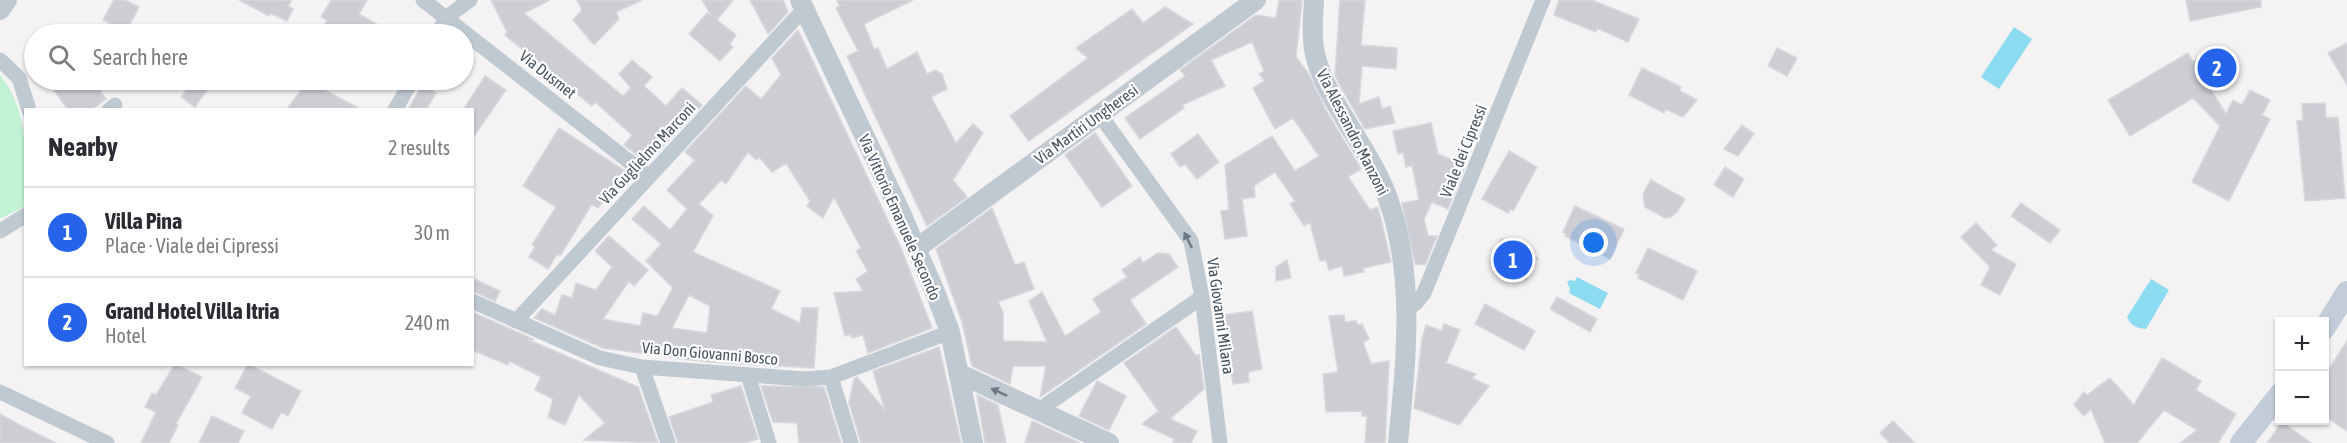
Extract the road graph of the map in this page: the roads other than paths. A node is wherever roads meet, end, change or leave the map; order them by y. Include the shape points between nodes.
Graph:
1 (7, 0) edge
2 (423, 0) edge
3 (470, 0) edge
4 (1256, 0) edge
5 (1314, 0) edge
6 (1544, 0) edge
7 (802, 4) edge
8 (0, 10) edge
9 (447, 17) junction
10 (443, 24) edge
11 (456, 24) edge
12 (474, 38) edge
13 (0, 60) edge
14 (406, 90) edge
15 (28, 108) edge
16 (396, 108) edge
17 (1100, 115) junction
18 (649, 177) junction
19 (24, 216) edge
20 (0, 231) edge
21 (916, 248) junction
22 (2347, 292) edge
23 (1202, 297) junction
24 (474, 302) edge
25 (1407, 309) junction
26 (516, 321) junction
27 (2329, 322) edge
28 (950, 332) junction
29 (642, 367) junction
30 (960, 374) junction
31 (748, 375) junction
32 (831, 377) junction
33 (0, 392) edge
34 (2275, 400) edge
35 (1038, 410) junction
36 (107, 443) edge
37 (668, 443) edge
38 (769, 443) edge
39 (850, 443) edge
40 (974, 443) edge
41 (1109, 443) edge
42 (1220, 443) edge
43 (1398, 443) edge
44 (2241, 443) edge

1 - 8 street
2 - 9 street, Via Dusmet
3 - 9 street
4 - 17 street, Via Martiri Ungheresi
5 - 25 street, Via Alessandro Manzoni via 1315,55 1387,195 1402,248
6 - 25 street, Viale dei Cipressi via 1425,293
7 - 18 street, Via Guglielmo Marconi
7 - 21 street, Via Vittorio Emanuele Secondo
9 - 10 street
9 - 11 street, Via Dusmet
12 - 18 street, Via Dusmet
13 - 15 street via 19,78
14 - 16 street
17 - 21 street, Via Martiri Ungheresi
23 -> 17 street, Via Giovanni Milana via 1191,241
18 - 26 street, Via Guglielmo Marconi
19 - 20 street
21 - 28 street, Via Vittorio Emanuele Secondo
22 - 27 main road
23 - 35 street
23 - 42 street, Via Giovanni Milana
24 - 26 street, Via Don Giovanni Bosco
25 - 43 street, Via Alessandro Manzoni
26 - 29 street, Via Don Giovanni Bosco via 600,358
28 - 30 street, Via Vittorio Emanuele Secondo
28 - 32 street, Via Don Giovanni Bosco
29 - 31 street, Via Don Giovanni Bosco
29 - 37 street
35 -> 30 street
30 - 40 street, Via Vittorio Emanuele Secondo
31 - 32 street, Via Don Giovanni Bosco via 804,380
31 - 38 street
32 - 39 street
33 - 36 street
34 - 44 main road
35 - 41 street

